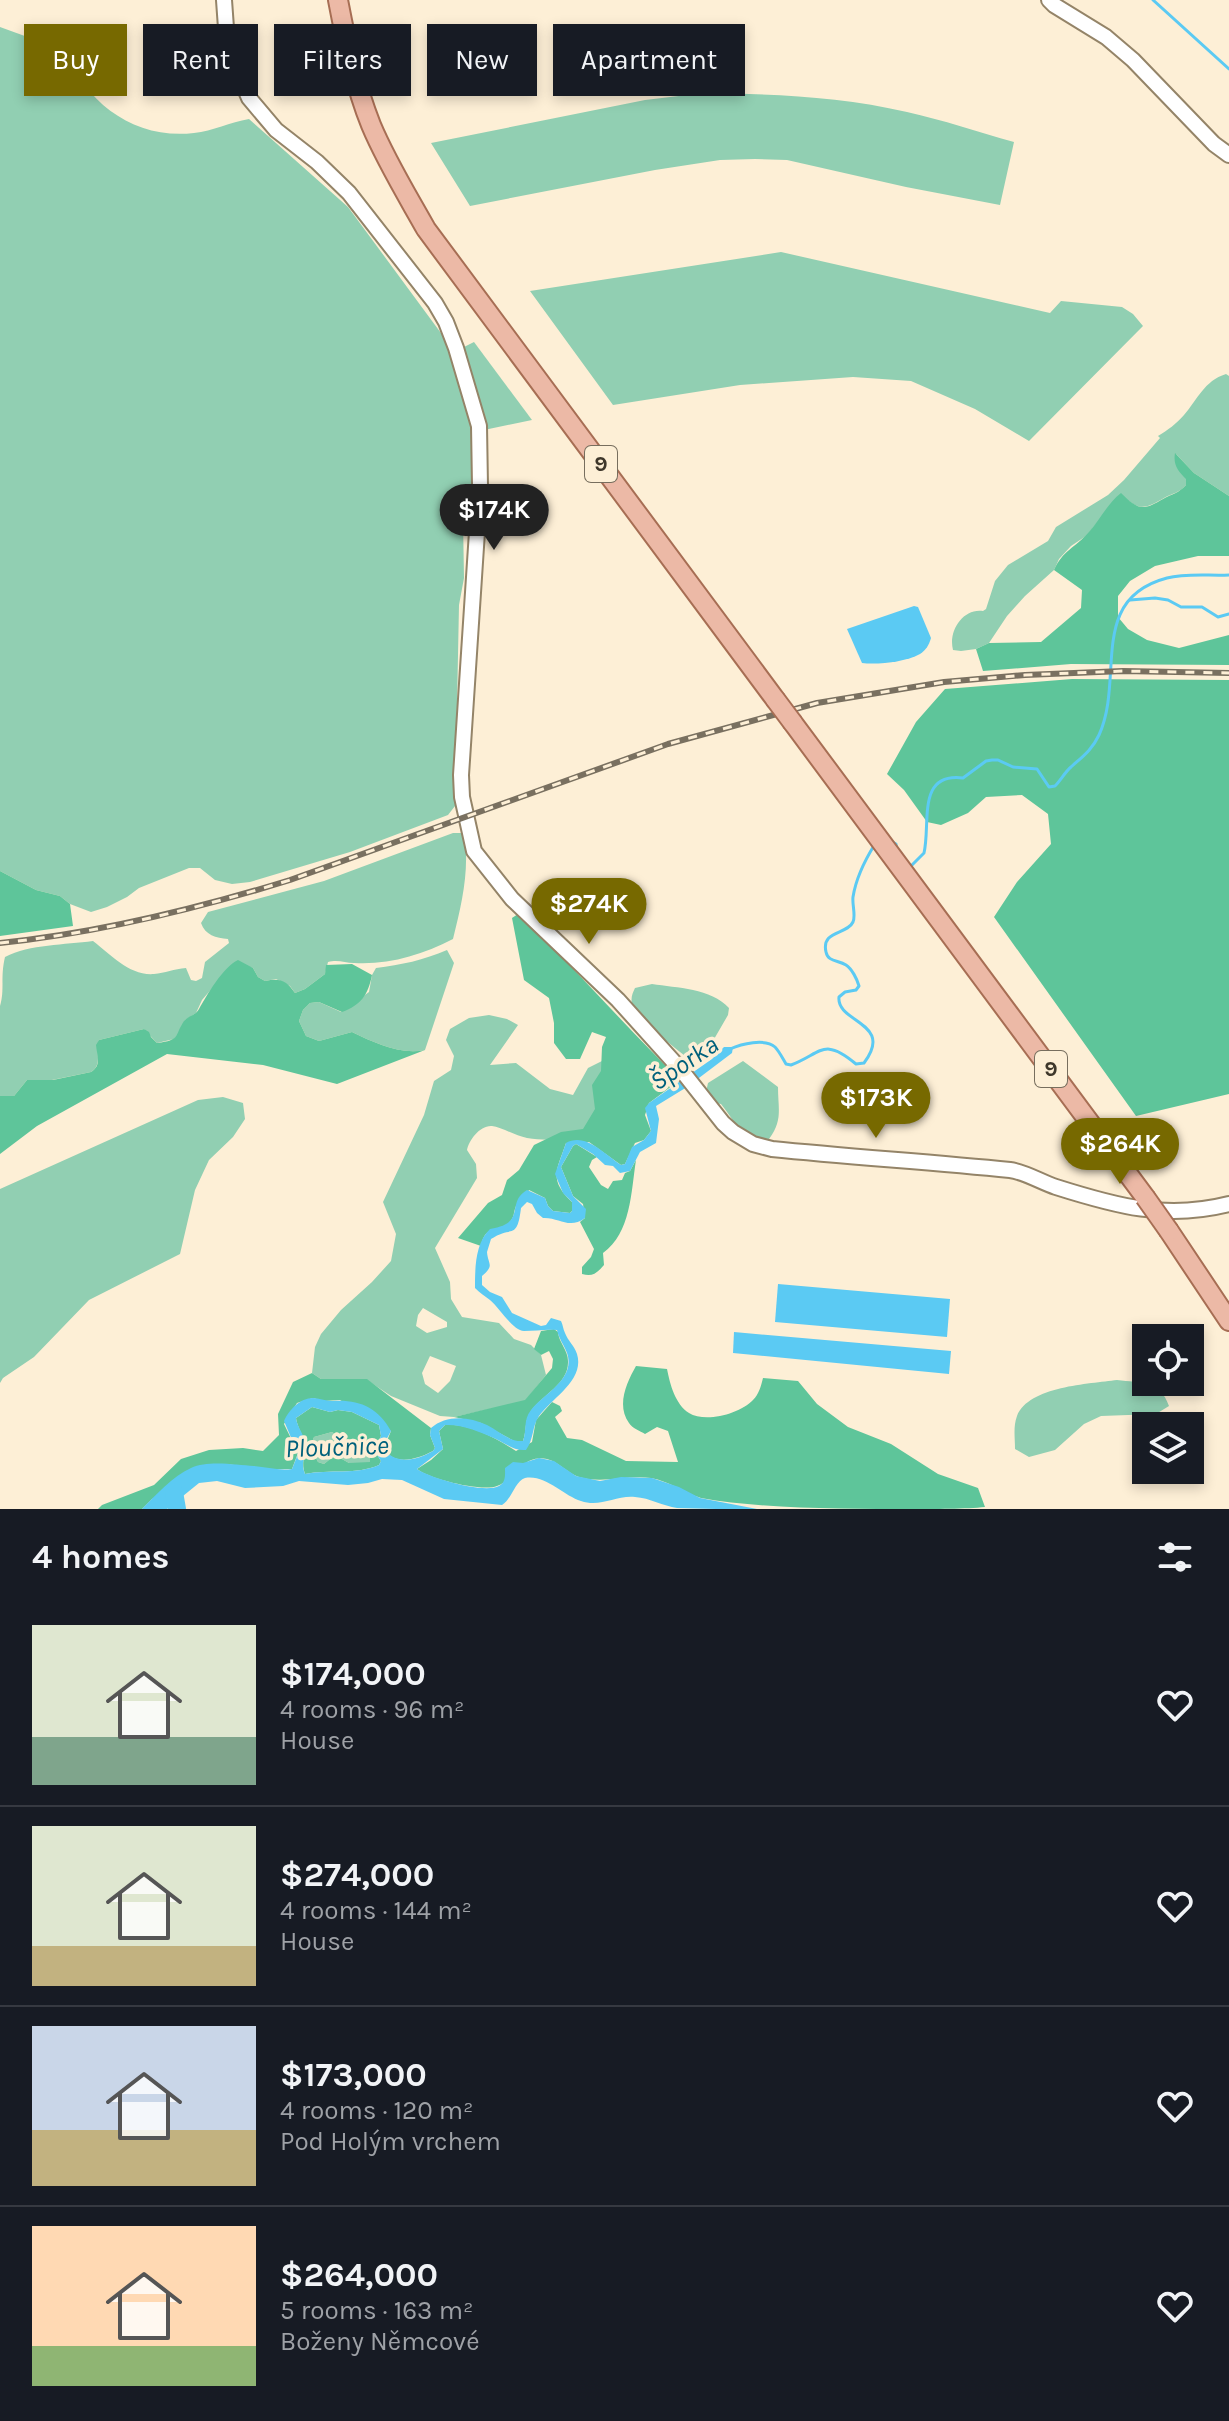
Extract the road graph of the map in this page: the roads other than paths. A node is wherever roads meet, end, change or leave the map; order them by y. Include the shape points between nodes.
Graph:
1 (224, 0) edge
2 (338, 0) edge
3 (1049, 0) edge
4 (1229, 155) edge
5 (1229, 1204) edge
6 (1229, 1321) edge

1 - 5 street via 232,59 249,98 276,130 349,193 435,303 451,335 479,426 462,797 474,851 512,899 618,1000 723,1123 753,1144 1012,1170 1135,1209 1189,1212
2 - 6 main road, 9, bridge via 371,125 426,229 1145,1197
3 - 4 street via 1133,60

